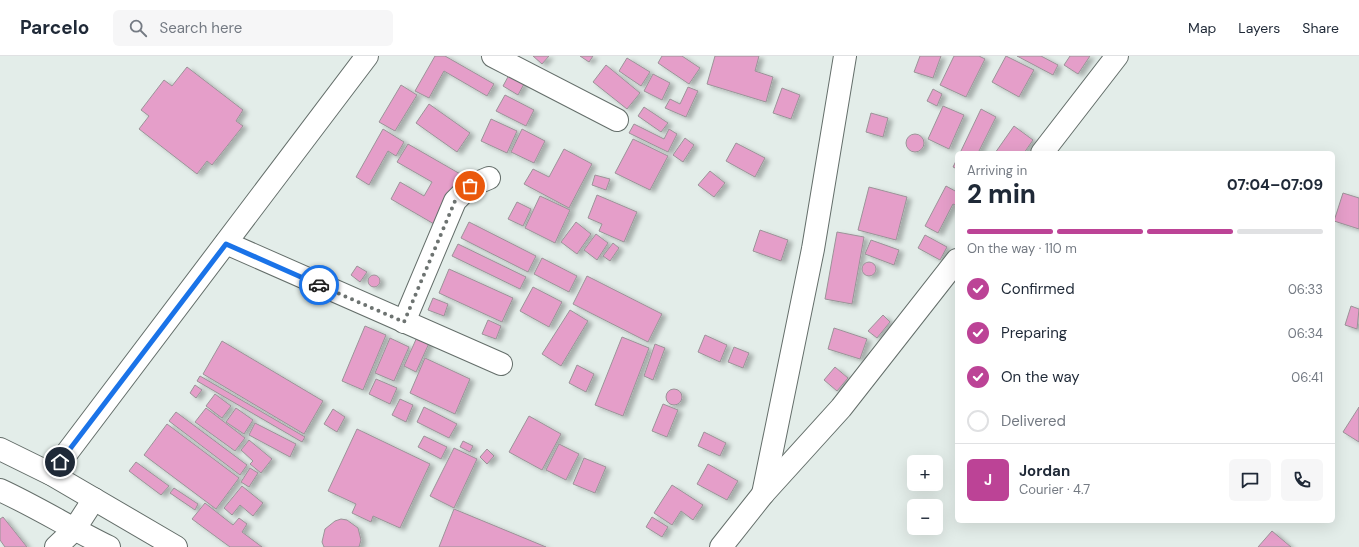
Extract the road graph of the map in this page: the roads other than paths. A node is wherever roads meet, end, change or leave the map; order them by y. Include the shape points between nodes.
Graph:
1 (367, 56) edge
2 (493, 56) edge
3 (845, 56) edge
4 (1117, 56) edge
5 (617, 120) dead end
6 (1044, 151) edge
7 (489, 178) dead end
8 (226, 244) junction
9 (955, 263) edge
10 (404, 322) junction
11 (501, 364) dead end
12 (0, 449) edge
13 (51, 474) junction
14 (0, 490) edge
15 (763, 494) junction
16 (94, 498) junction
17 (74, 530) junction
18 (56, 547) edge
19 (109, 547) edge
20 (176, 547) edge
21 (721, 547) edge

1 - 8 street
2 - 5 street
3 - 15 street via 814,249
4 - 6 street
7 - 10 street via 470,186 455,201
8 - 10 street
8 - 13 street
9 - 15 street via 841,408
10 - 11 street
12 - 13 street
13 - 16 street
14 - 17 street via 37,507
15 - 21 street
16 - 17 street
16 - 20 street
17 - 18 street
17 - 19 street

